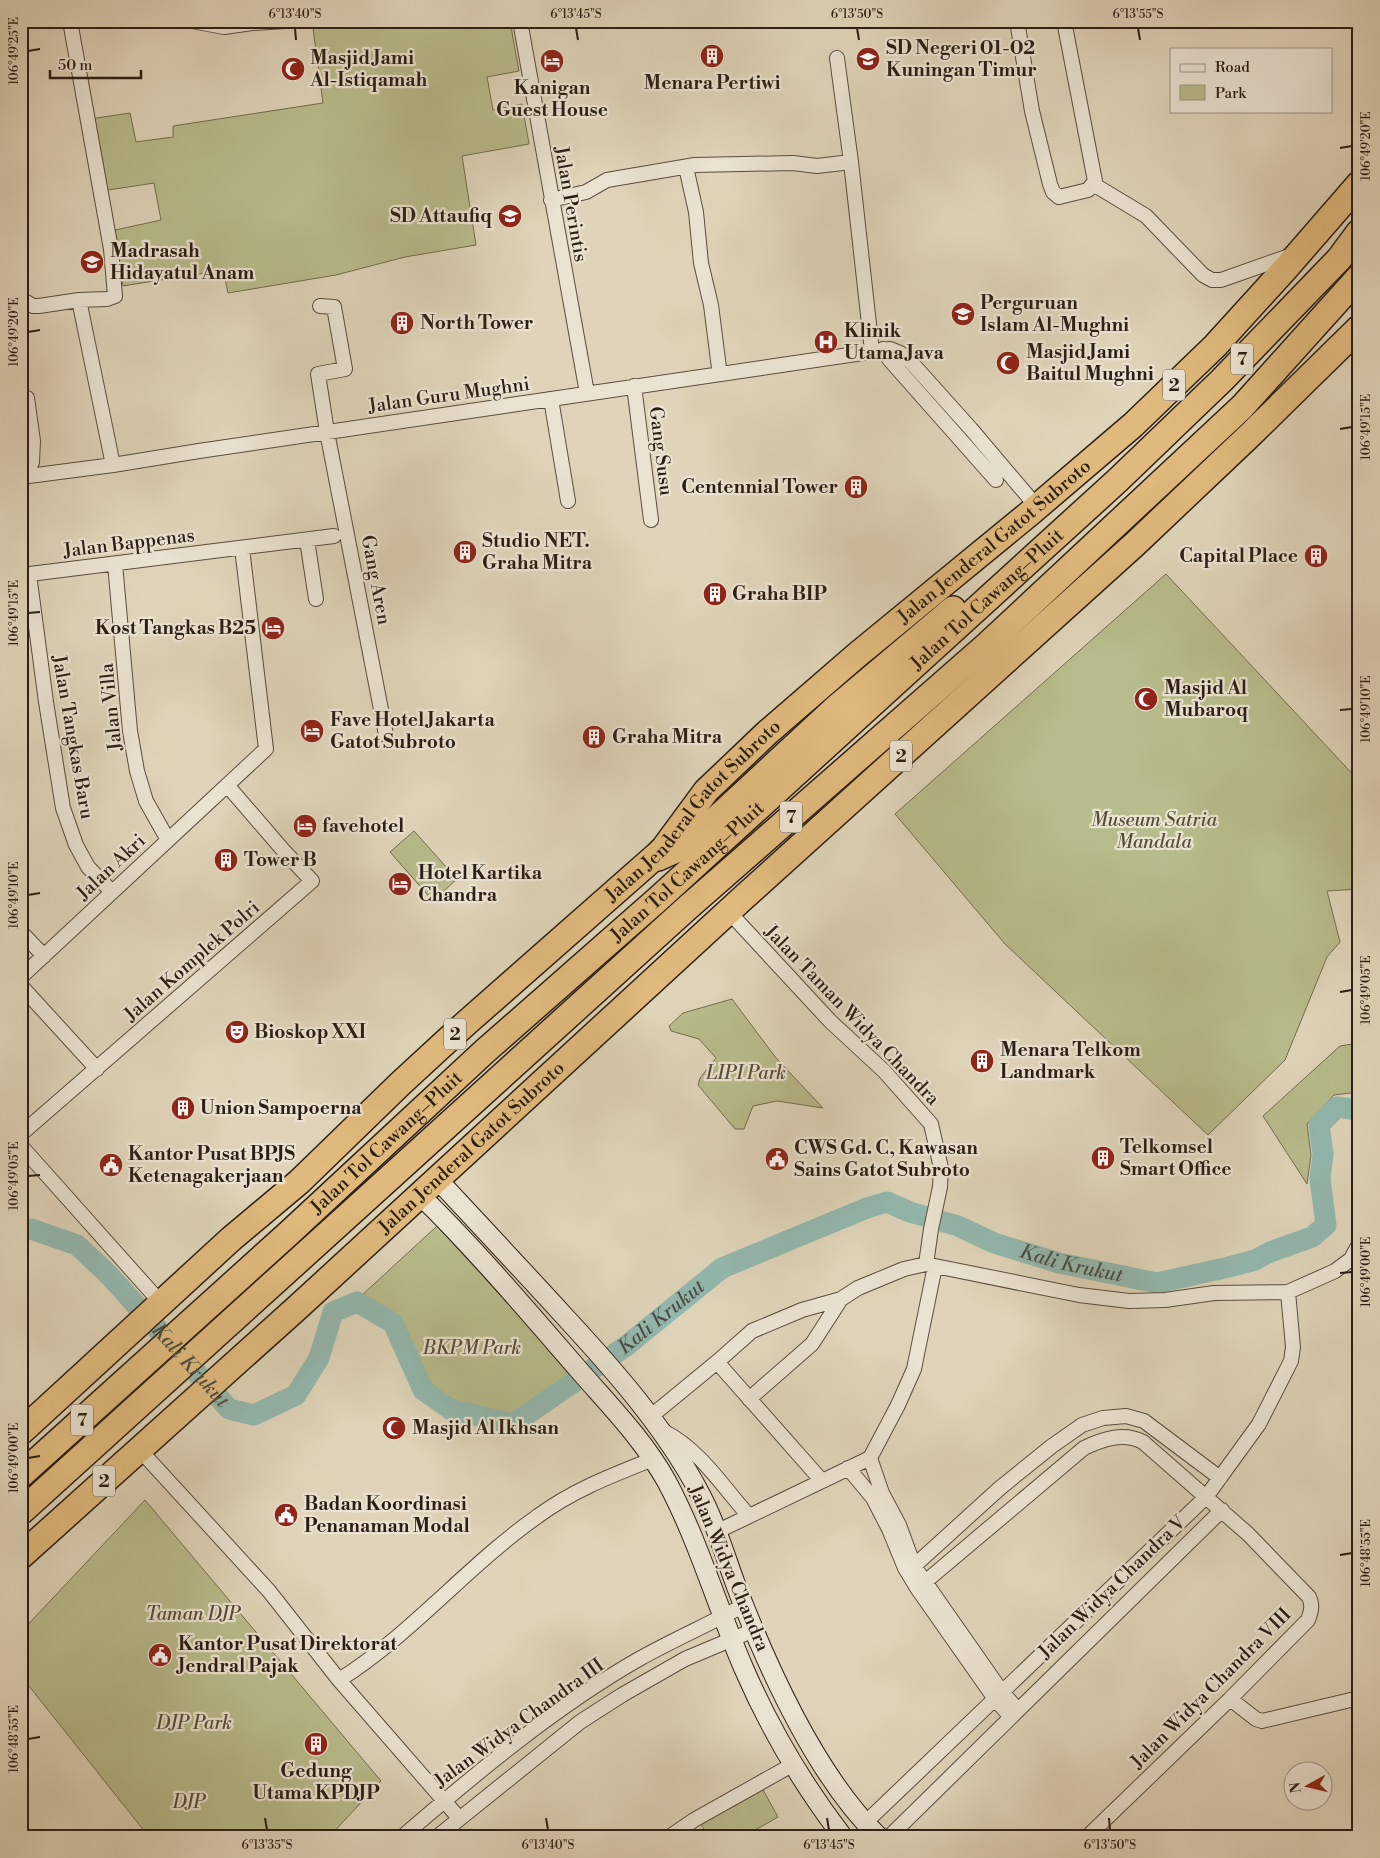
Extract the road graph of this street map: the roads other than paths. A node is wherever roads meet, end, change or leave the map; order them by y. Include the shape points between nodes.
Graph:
1 (192, 21) edge
2 (286, 21) edge
3 (520, 21) edge
4 (1017, 21) edge
5 (1064, 21) edge
6 (72, 22) edge
7 (837, 58) dead end
8 (851, 162) junction
9 (686, 167) junction
10 (1093, 184) junction
11 (1359, 184) edge
12 (551, 200) junction
13 (1359, 232) edge
14 (1299, 253) junction
15 (1359, 277) edge
16 (21, 299) edge
17 (79, 300) junction
18 (320, 306) dead end
19 (1359, 328) edge
20 (878, 350) junction
21 (718, 374) junction
22 (634, 386) junction
23 (587, 393) junction
24 (27, 398) dead end
25 (551, 398) junction
26 (971, 429) junction
27 (327, 432) junction
28 (960, 439) junction
29 (113, 465) junction
30 (23, 477) edge
31 (996, 480) dead end
32 (568, 500) dead end
33 (1037, 507) junction
34 (651, 520) dead end
35 (334, 536) dead end
36 (307, 540) junction
37 (242, 548) junction
38 (1037, 554) junction
39 (115, 564) junction
40 (25, 575) edge
41 (316, 599) dead end
42 (386, 735) dead end
43 (226, 785) junction
44 (168, 840) junction
45 (651, 860) junction
46 (112, 892) junction
47 (729, 912) junction
48 (21, 932) edge
49 (44, 956) junction
50 (21, 977) edge
51 (21, 986) edge
52 (97, 1069) junction
53 (21, 1134) edge
54 (21, 1146) edge
55 (429, 1188) junction
56 (1359, 1244) edge
57 (504, 1250) junction
58 (930, 1265) junction
59 (487, 1267) junction
60 (1288, 1292) junction
61 (841, 1299) junction
62 (149, 1314) junction
63 (717, 1362) junction
64 (749, 1399) junction
65 (654, 1423) junction
66 (21, 1432) edge
67 (139, 1449) junction
68 (653, 1458) junction
69 (870, 1458) junction
70 (848, 1468) junction
71 (21, 1475) edge
72 (1220, 1478) junction
73 (822, 1480) junction
74 (1206, 1497) junction
75 (1222, 1510) junction
76 (21, 1512) edge
77 (748, 1516) junction
78 (716, 1532) junction
79 (21, 1556) edge
80 (914, 1566) junction
81 (925, 1582) junction
82 (744, 1606) junction
83 (724, 1616) junction
84 (754, 1630) junction
85 (732, 1640) junction
86 (339, 1680) junction
87 (999, 1696) junction
88 (1359, 1698) edge
89 (1230, 1699) junction
90 (1015, 1713) junction
91 (792, 1765) junction
92 (445, 1800) junction
93 (459, 1818) junction
94 (858, 1830) edge
95 (402, 1837) edge
96 (437, 1837) edge
97 (669, 1837) edge
98 (843, 1837) edge
99 (878, 1837) edge
100 (889, 1837) edge
101 (1087, 1837) edge

1 - 2 street via 224,27
3 - 12 street, Jalan Perintis
4 - 10 street via 1032,111 1053,192 1059,197 1088,190
5 - 10 street via 1093,169
6 - 17 street via 111,250 115,296
7 - 8 street
8 - 9 street via 826,166 793,163
8 - 20 street
9 - 12 street via 607,180 586,192
9 - 21 street via 696,212 703,278 711,305
10 - 14 street via 1146,216 1212,280 1222,280
11 - 14 highway, Jalan Jenderal Gatot Subroto / 2
12 - 23 street, Jalan Perintis
13 - 38 highway, Jalan Tol Cawang–Pluit / 7 via 1339,259 1222,380
14 - 33 highway, Jalan Jenderal Gatot Subroto / 2 via 1210,352 1133,425
15 - 76 highway, Jalan Tol Cawang–Pluit / 7 via 1242,407 987,645 686,909
16 - 17 street via 33,306
17 - 29 street
18 - 27 street, Gang Aren via 334,307 346,369 318,374
19 - 47 highway, Jalan Jenderal Gatot Subroto / 2 via 1135,544
20 - 21 street, Jalan Guru Mughni
20 - 26 street via 890,349 900,353
20 - 28 street
21 - 22 street, Jalan Guru Mughni
22 - 23 street, Jalan Guru Mughni
22 - 34 street, Gang Susu
23 - 25 street, Jalan Guru Mughni
24 - 30 street via 33,441 32,462
25 - 27 street, Jalan Guru Mughni
25 - 32 street
26 - 28 street
26 - 33 street
27 - 29 street, Jalan Guru Mughni
27 - 42 street, Gang Aren
28 - 31 street
29 - 30 street, Jalan Guru Mughni
33 - 45 highway, Jalan Jenderal Gatot Subroto / 2 via 768,732 706,791 664,848
35 - 36 street, Jalan Bappenas
36 - 37 street, Jalan Bappenas
36 - 41 street
37 - 39 street, Jalan Bappenas
37 - 43 street via 266,749
38 - 45 highway via 1004,567 945,615 838,706 689,844
38 - 71 highway, Jalan Tol Cawang–Pluit / 7 via 665,893 485,1051
39 - 40 street, Jalan Bappenas
39 - 44 street, Jalan Villa via 130,731 137,771 146,801
40 - 46 street, Jalan Tangkas Baru via 63,808 88,867
43 - 44 street, Jalan Akri
43 - 52 street, Jalan Komplek Polri via 312,881
44 - 46 street, Jalan Akri
45 - 62 highway, Jalan Jenderal Gatot Subroto / 2 via 450,1038 299,1182
46 - 49 street, Jalan Akri
47 - 55 highway, Jalan Jenderal Gatot Subroto / 2
47 - 58 street, Jalan Taman Widya Chandra via 830,1021 884,1071 931,1124 941,1168 930,1230
48 - 49 street
49 - 50 street, Jalan Akri
51 - 52 street
52 - 53 street, Jalan Komplek Polri
54 - 62 street
55 - 57 street, Jalan Widya Chandra
55 - 59 street, Jalan Widya Chandra
55 - 67 highway, Jalan Jenderal Gatot Subroto / 2
56 - 60 street via 1351,1259 1335,1271
57 - 59 street
57 - 65 street, Jalan Widya Chandra via 615,1372
58 - 60 street via 1079,1295 1129,1301 1214,1293
58 - 61 street via 904,1268
58 - 69 street, Jalan Taman Widya Chandra via 914,1368
59 - 68 street, Jalan Widya Chandra
60 - 72 street, Jalan Widya Chandra V via 1293,1347 1291,1361 1259,1424
61 - 63 street via 802,1310 752,1331
61 - 64 street via 812,1344
62 - 66 highway, Jalan Jenderal Gatot Subroto / 2
63 - 64 street
63 - 65 street
64 - 73 street
65 - 77 street via 689,1448
65 - 78 street, Jalan Widya Chandra via 698,1490
67 - 79 highway, Jalan Jenderal Gatot Subroto / 2
67 - 86 street via 269,1591
68 - 83 street, Jalan Widya Chandra via 684,1515
68 - 86 street via 602,1478 537,1516 392,1640
69 - 70 street
69 - 80 street
70 - 73 street
70 - 87 street via 873,1498 916,1588
72 - 74 street, Jalan Widya Chandra V
72 - 80 street via 1144,1421 1126,1416 1103,1418 1082,1425 1052,1446
73 - 77 street
74 - 75 street, Jalan Widya Chandra VIII
74 - 81 street, Jalan Widya Chandra VIII via 1143,1442 1133,1437 1099,1441 1084,1448
74 - 87 street, Jalan Widya Chandra V
75 - 89 street, Jalan Widya Chandra VIII via 1311,1602 1308,1620
75 - 90 street, Jalan Widya Chandra V
77 - 78 street
78 - 82 street, Jalan Widya Chandra
80 - 81 street
81 - 87 street
82 - 83 street, Jalan Widya Chandra III
82 - 84 street, Jalan Widya Chandra
83 - 85 street, Jalan Widya Chandra
83 - 92 street, Jalan Widya Chandra III via 639,1660 566,1706
84 - 85 street, Jalan Widya Chandra III
84 - 94 street, Jalan Widya Chandra via 786,1701
85 - 91 street, Jalan Widya Chandra
85 - 93 street, Jalan Widya Chandra III via 685,1660 615,1699 580,1722
86 - 92 street
87 - 90 street
87 - 94 street, Jalan Widya Chandra V
88 - 89 street via 1262,1721
89 - 101 street, Jalan Widya Chandra VIII
90 - 100 street, Jalan Widya Chandra V
91 - 97 street
91 - 98 street, Jalan Widya Chandra
92 - 93 street
92 - 95 street, Jalan Widya Chandra III
93 - 96 street, Jalan Widya Chandra III
94 - 99 street, Jalan Widya Chandra

